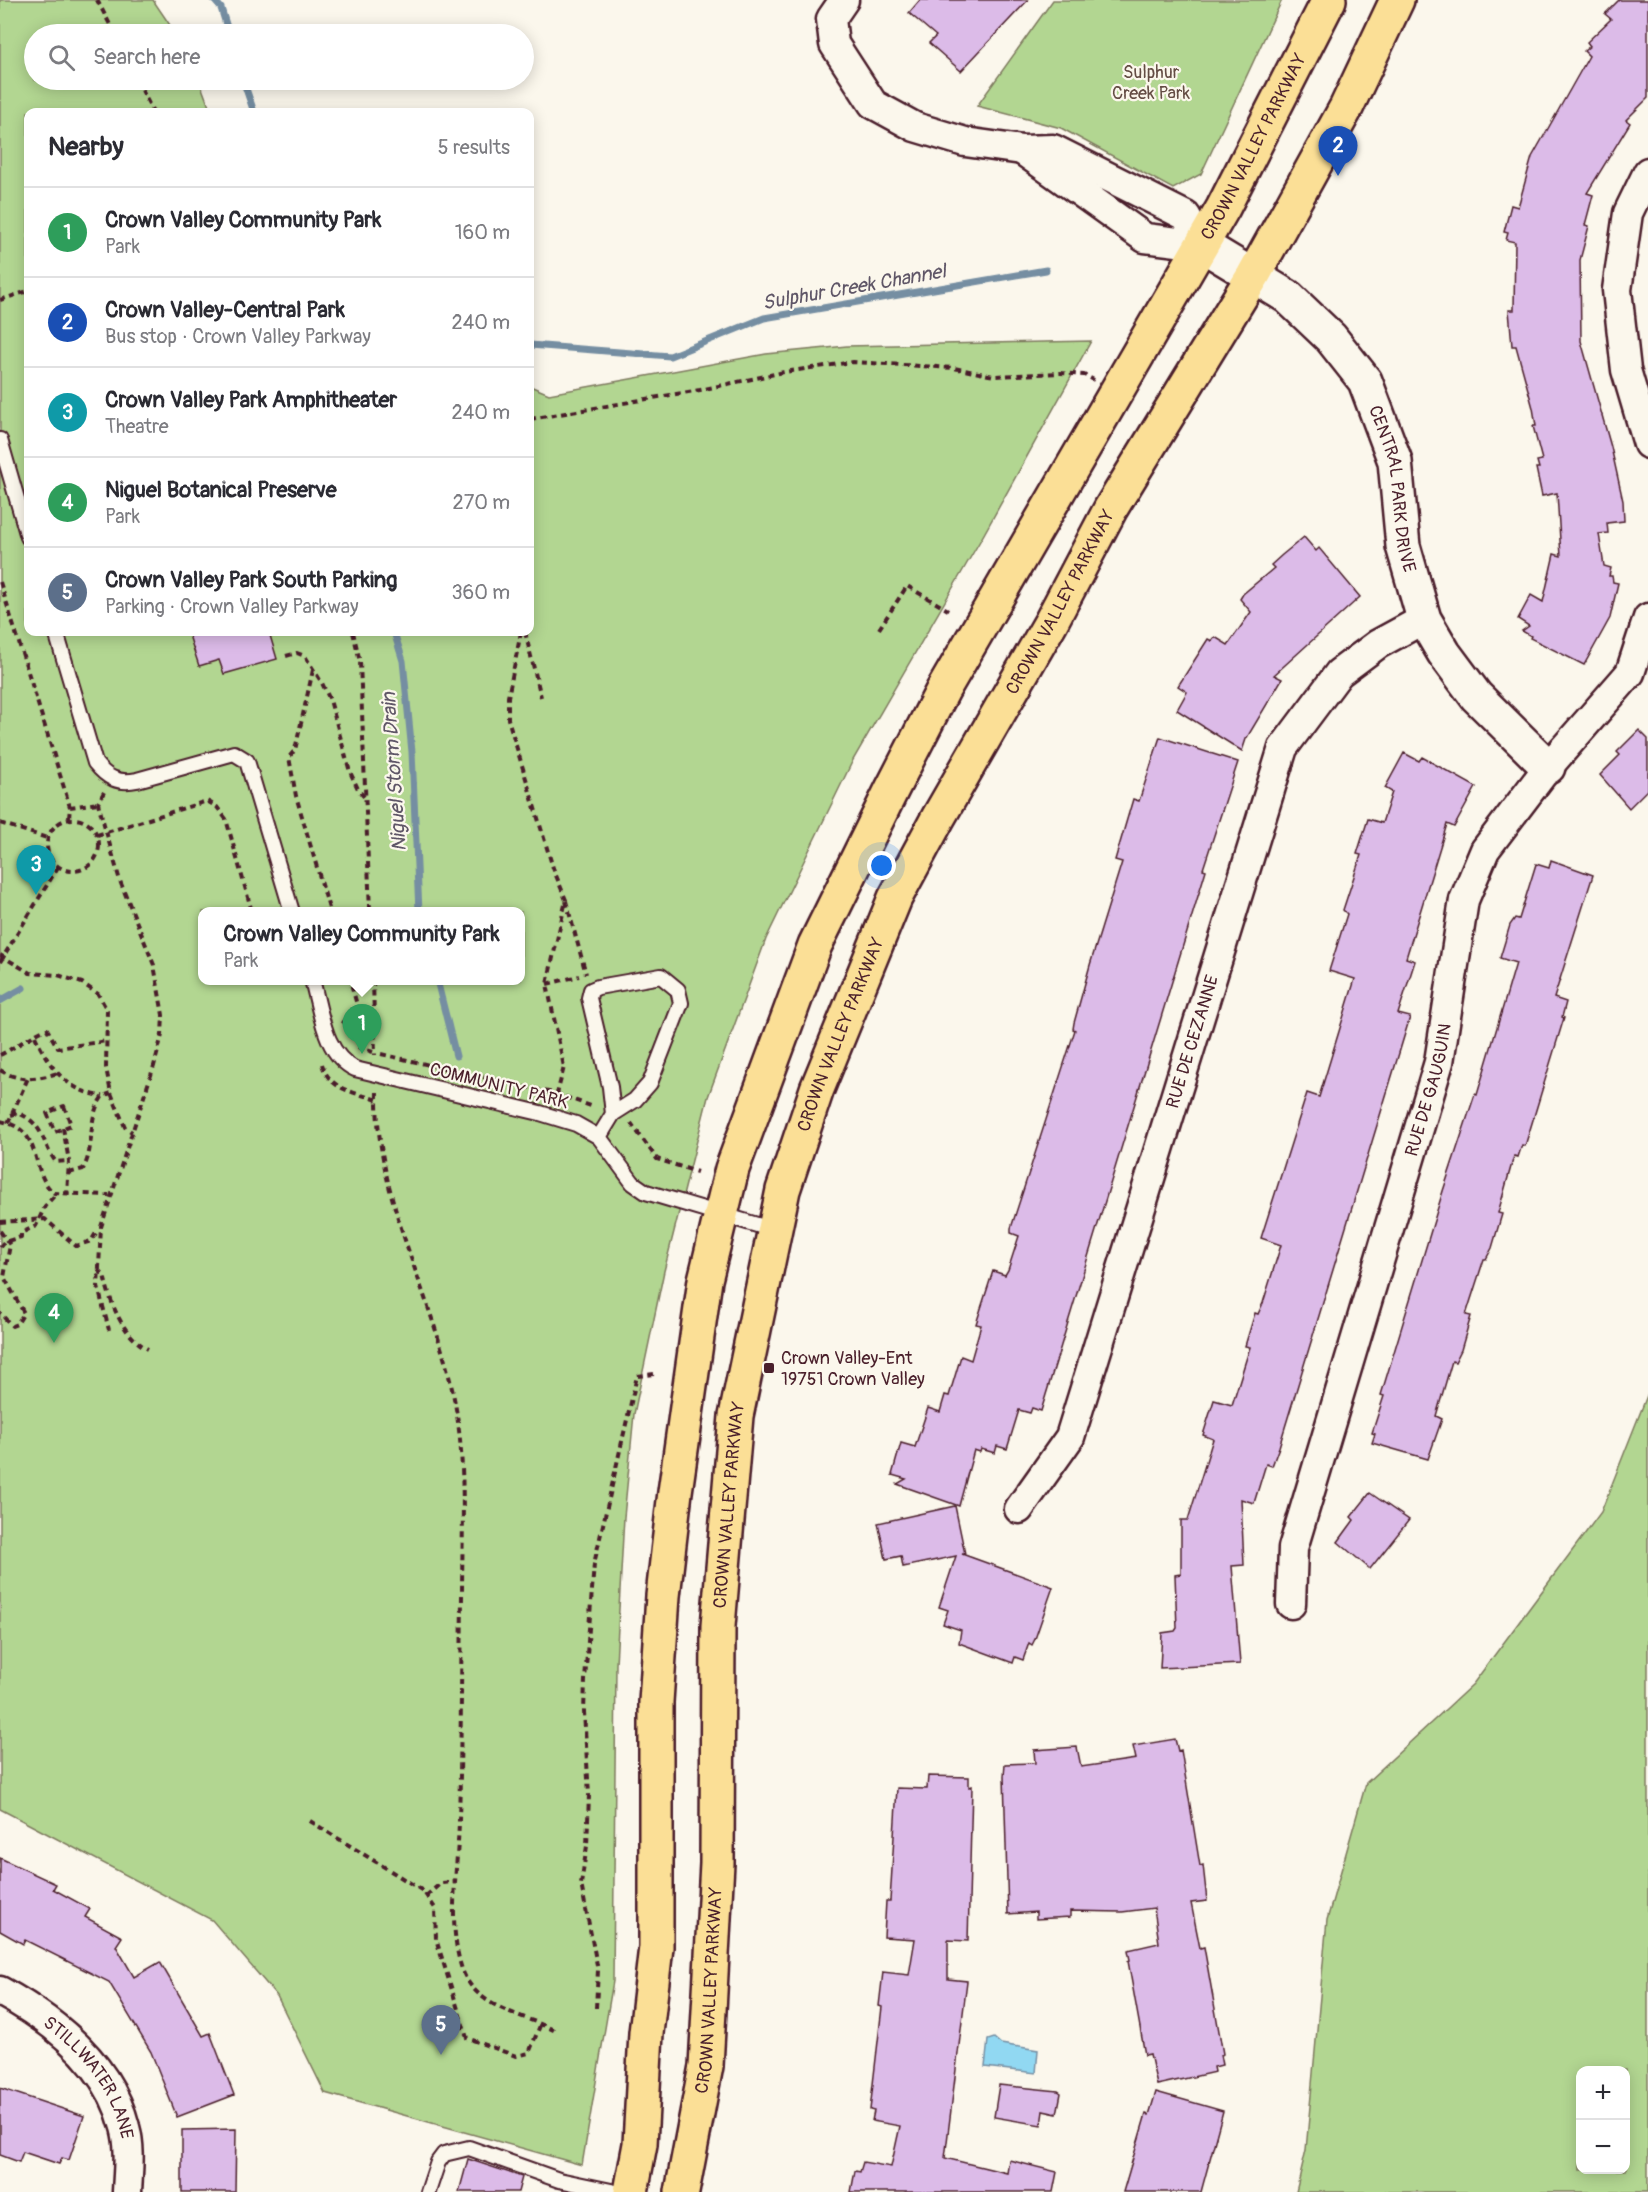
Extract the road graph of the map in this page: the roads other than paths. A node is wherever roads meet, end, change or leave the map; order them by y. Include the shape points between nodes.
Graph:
1 (1329, 0) edge
2 (1397, 0) edge
3 (838, 9) edge
4 (1022, 150) junction
5 (1648, 172) edge
6 (1202, 245) junction
7 (1253, 276) junction
8 (0, 440) edge
9 (1648, 444) edge
10 (24, 523) edge
11 (1648, 618) edge
12 (1424, 619) junction
13 (57, 636) edge
14 (1548, 767) junction
15 (291, 907) edge
16 (313, 985) edge
17 (613, 1114) junction
18 (599, 1137) junction
19 (721, 1215) junction
20 (774, 1230) junction
21 (1019, 1509) dead end
22 (1292, 1604) dead end
23 (0, 1991) edge
24 (558, 2186) edge
25 (127, 2192) edge
26 (428, 2192) edge
27 (616, 2192) edge
28 (631, 2192) edge
29 (682, 2192) edge

1 - 6 main road, CROWN VALLEY PARKWAY
2 - 7 main road, CROWN VALLEY PARKWAY via 1346,108
3 - 4 street, CENTRAL PARK DRIVE via 834,44 873,104 915,128 965,142
4 - 6 street, CENTRAL PARK DRIVE via 1145,238
4 - 6 street, CENTRAL PARK DRIVE via 1053,149 1186,216
5 - 9 street via 1628,213 1617,290 1626,370
6 - 7 street, CENTRAL PARK DRIVE
6 - 19 main road, CROWN VALLEY PARKWAY via 943,690 854,863 815,945 780,1036 732,1169
7 - 12 street, CENTRAL PARK DRIVE via 1308,314 1365,381 1395,461 1403,546
7 - 20 main road, CROWN VALLEY PARKWAY via 1111,508 895,898 817,1089 783,1190
8 - 10 lane
11 - 14 street, RUE DE GAUGUIN via 1630,673
12 - 14 street, CENTRAL PARK DRIVE via 1476,696
12 - 21 street, RUE DE CEZANNE via 1378,644 1339,673 1283,748 1070,1437
13 - 15 lane via 95,763 113,779 137,780 226,754 234,753 247,761
14 - 22 street, RUE DE GAUGUIN via 1485,850 1464,900 1439,1062 1293,1548
16 - 18 lane, COMMUNITY PARK via 330,1041 345,1064 540,1113 576,1124
17 - 17 lane via 635,1100 650,1083 681,1003 678,990 661,976 591,990 589,998
17 - 18 lane
18 - 19 lane, COMMUNITY PARK via 633,1183 646,1192
19 - 20 lane, COMMUNITY PARK
19 - 28 main road, CROWN VALLEY PARKWAY via 705,1280 663,1596 656,1702 656,1947 646,2033 640,2144
20 - 29 main road, CROWN VALLEY PARKWAY via 736,1416 724,1536 717,1626 717,1863 706,2066
23 - 25 street, STILLWATER LANE via 57,2026 89,2058 113,2096 125,2127 129,2158
24 - 26 lane via 468,2148 444,2154
24 - 27 lane

